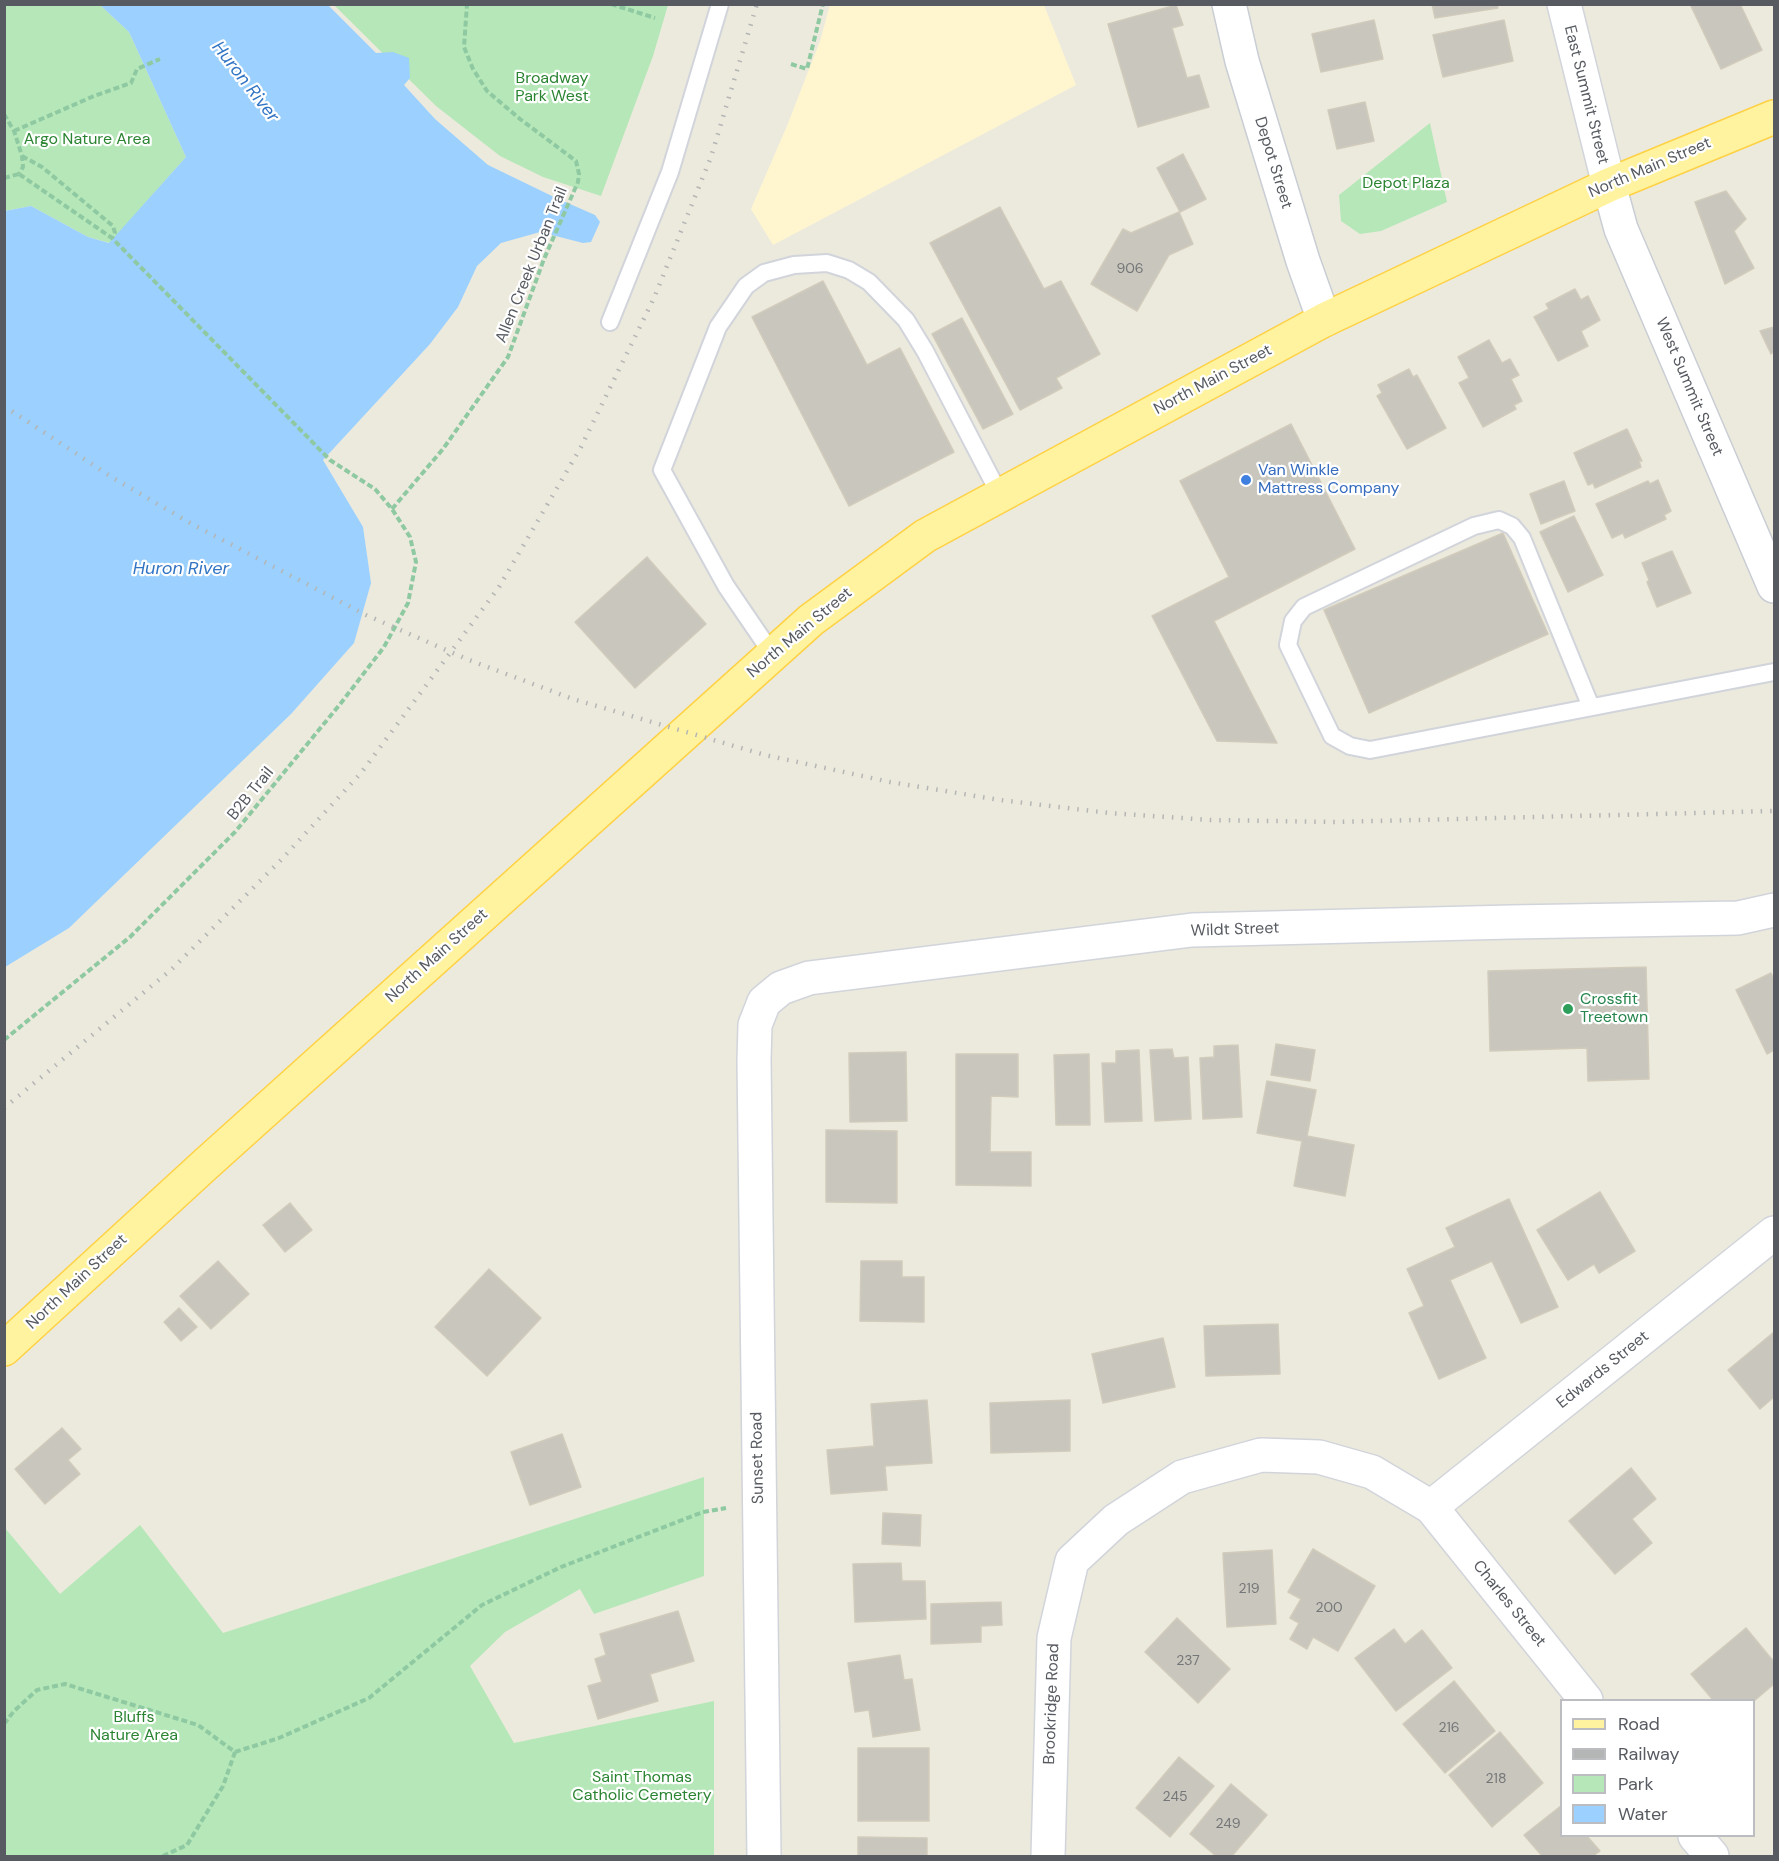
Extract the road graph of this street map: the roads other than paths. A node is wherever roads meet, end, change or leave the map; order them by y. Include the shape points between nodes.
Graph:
1 (720, 4) edge
2 (1229, 4) edge
3 (1564, 4) edge
4 (1774, 117) edge
5 (1609, 185) junction
6 (1324, 320) junction
7 (610, 322) dead end
8 (1000, 495) junction
9 (1774, 586) edge
10 (773, 655) junction
11 (1774, 672) edge
12 (1591, 707) junction
13 (1774, 910) edge
14 (754, 1060) joint
15 (1774, 1233) edge
16 (4, 1349) edge
17 (1431, 1507) junction
18 (1584, 1699) edge
19 (1696, 1837) edge
20 (764, 1857) edge
21 (1048, 1857) edge
22 (1712, 1857) edge

1 - 7 lane via 670,172
2 - 6 street, Depot Street via 1242,61
3 - 5 street, East Summit Street
4 - 5 main road, North Main Street
5 - 6 main road, North Main Street
5 - 9 street, West Summit Street via 1621,229
6 - 8 main road, North Main Street
8 - 10 main road, North Main Street via 925,536 811,620
8 - 10 lane via 906,320 869,282 826,263 794,265 764,273 746,286 718,327 662,470 726,586
10 - 16 main road, North Main Street
11 - 12 lane
12 - 12 lane via 1370,750 1350,746 1332,736 1288,645 1293,621 1304,607 1474,526 1498,520 1512,526 1522,538
13 - 14 street, Wildt Street via 1738,918 1192,930 810,978 782,988 764,1002 755,1025
14 - 20 street, Sunset Road
15 - 17 street, Edwards Street
17 - 18 street, Charles Street
17 - 21 street, Brookridge Road via 1372,1472 1319,1457 1261,1455 1182,1477 1116,1520 1072,1561 1054,1638
19 - 22 street

